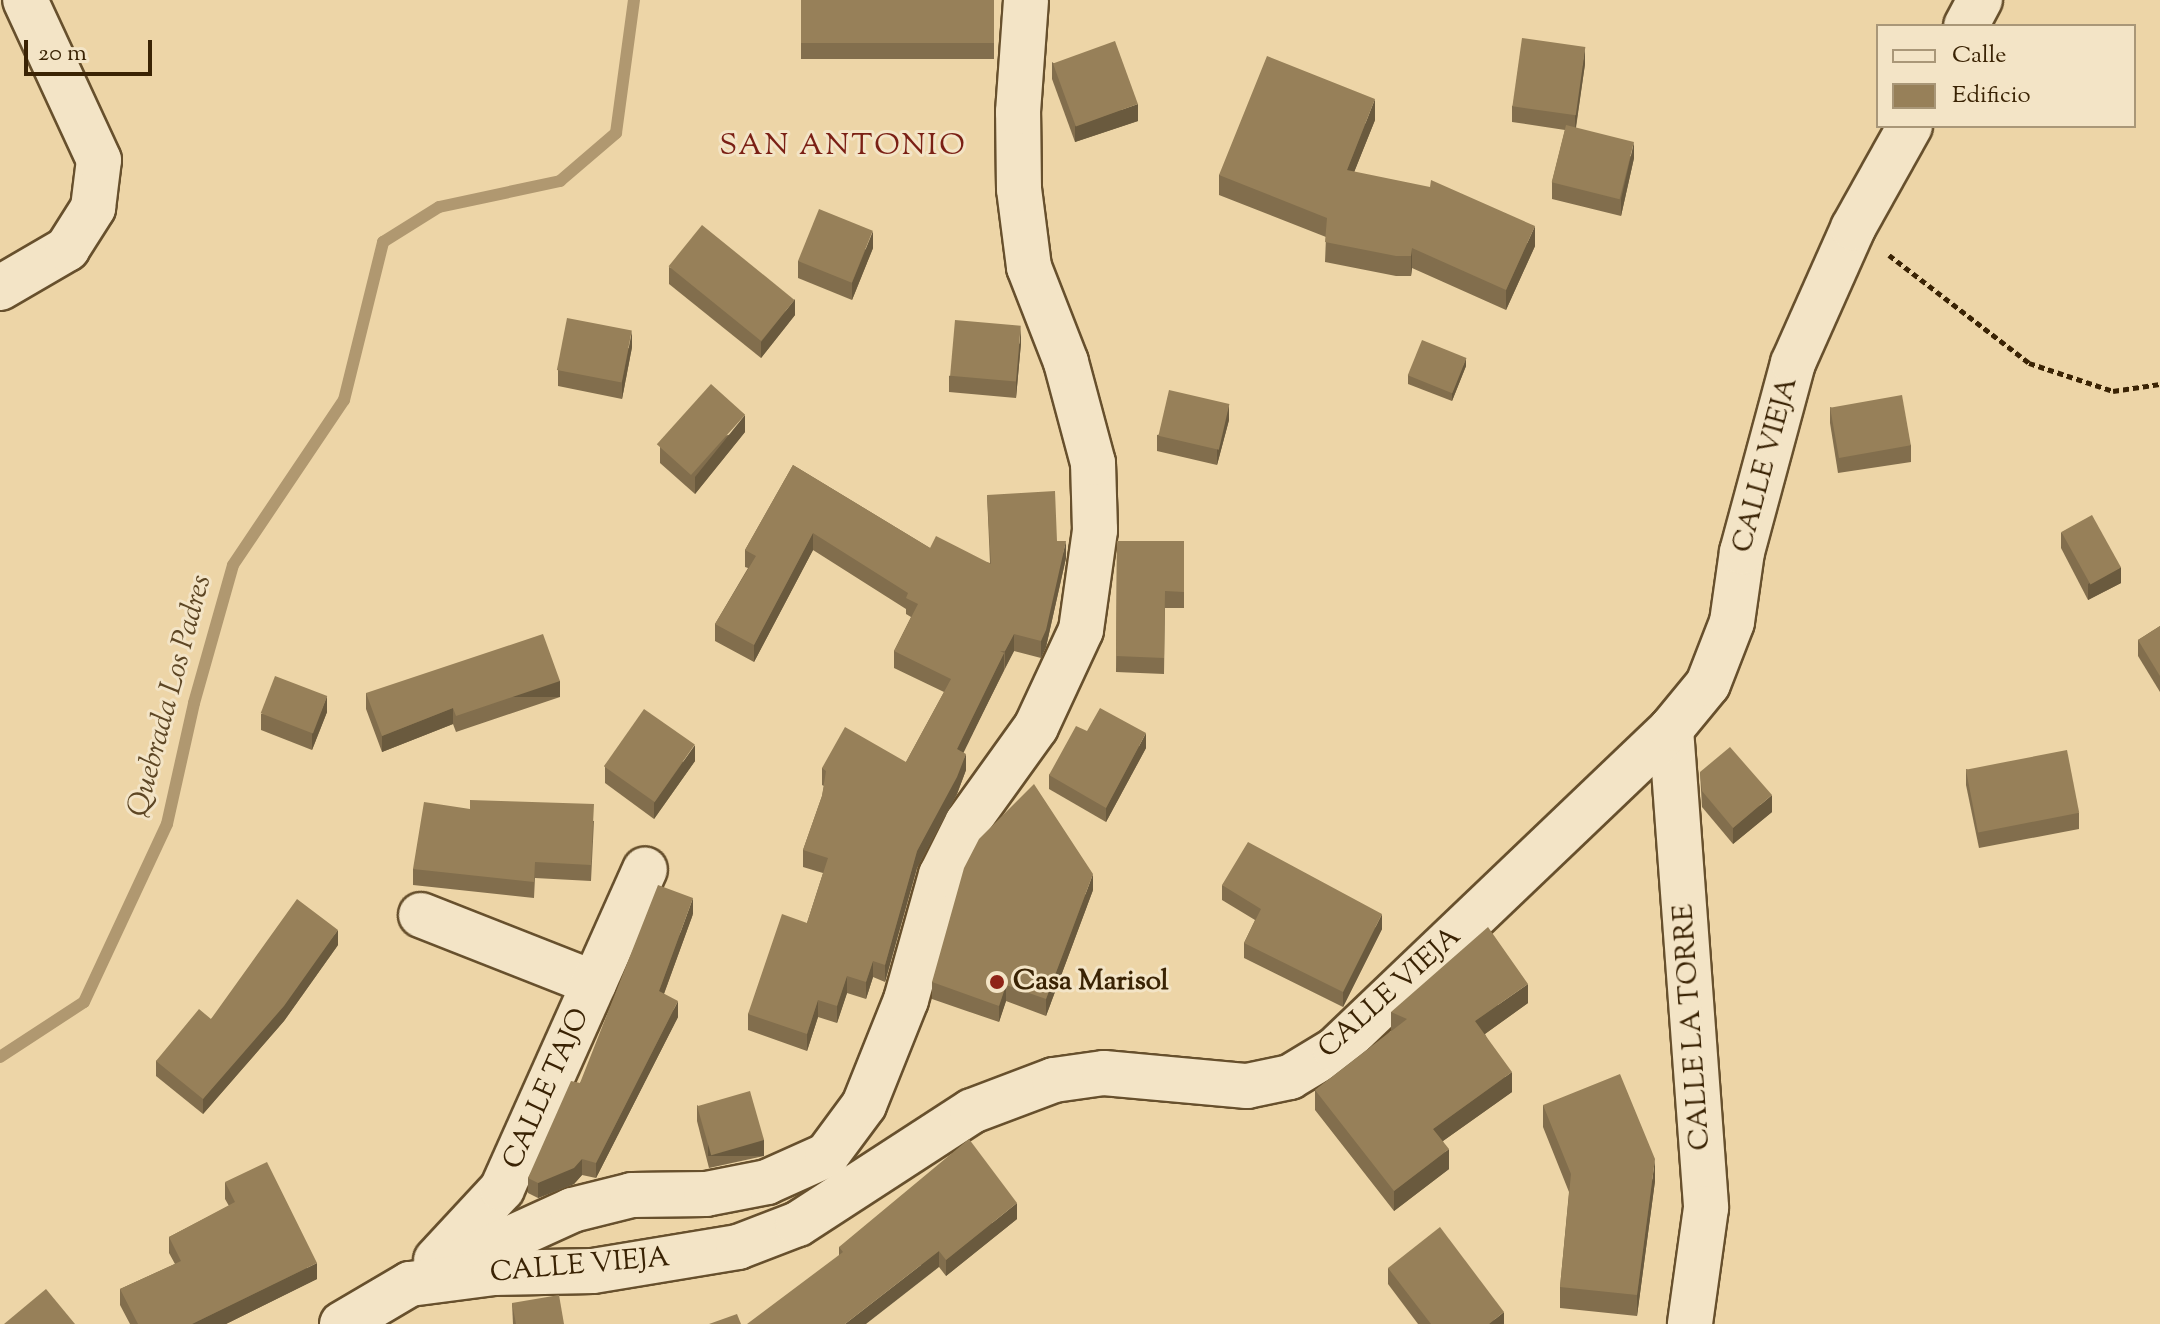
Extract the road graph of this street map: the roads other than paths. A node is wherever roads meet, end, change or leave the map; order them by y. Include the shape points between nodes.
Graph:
1 (25, 0) edge
2 (1026, 0) edge
3 (1980, 0) edge
4 (1967, 24) edge
5 (1909, 128) edge
6 (0, 288) edge
7 (1671, 729) junction
8 (645, 869) dead end
9 (421, 915) dead end
10 (594, 983) junction
11 (410, 1284) junction
12 (342, 1324) edge
13 (1690, 1324) edge

1 - 6 street via 99,160 93,208 67,249
2 - 11 street via 1018,112 1019,189 1029,267 1066,362 1093,463 1095,530 1081,630 1036,727 967,823 941,875 906,1000 864,1105 827,1155 767,1182 706,1194 632,1195 572,1210
3 - 4 street
5 - 7 street, CALLE VIEJA via 1853,228 1793,363 1742,552 1732,622 1708,684
7 - 11 street, CALLE VIEJA via 1335,1050 1290,1077 1247,1086 1104,1073 1054,1080 972,1111 798,1224 738,1247 593,1271 494,1273
7 - 13 street, CALLE LA TORRE via 1706,1208
8 - 10 street, CALLE TAJO
9 - 10 street
10 - 11 street, CALLE TAJO via 502,1189 465,1234
11 - 12 street, CALLE VIEJA

